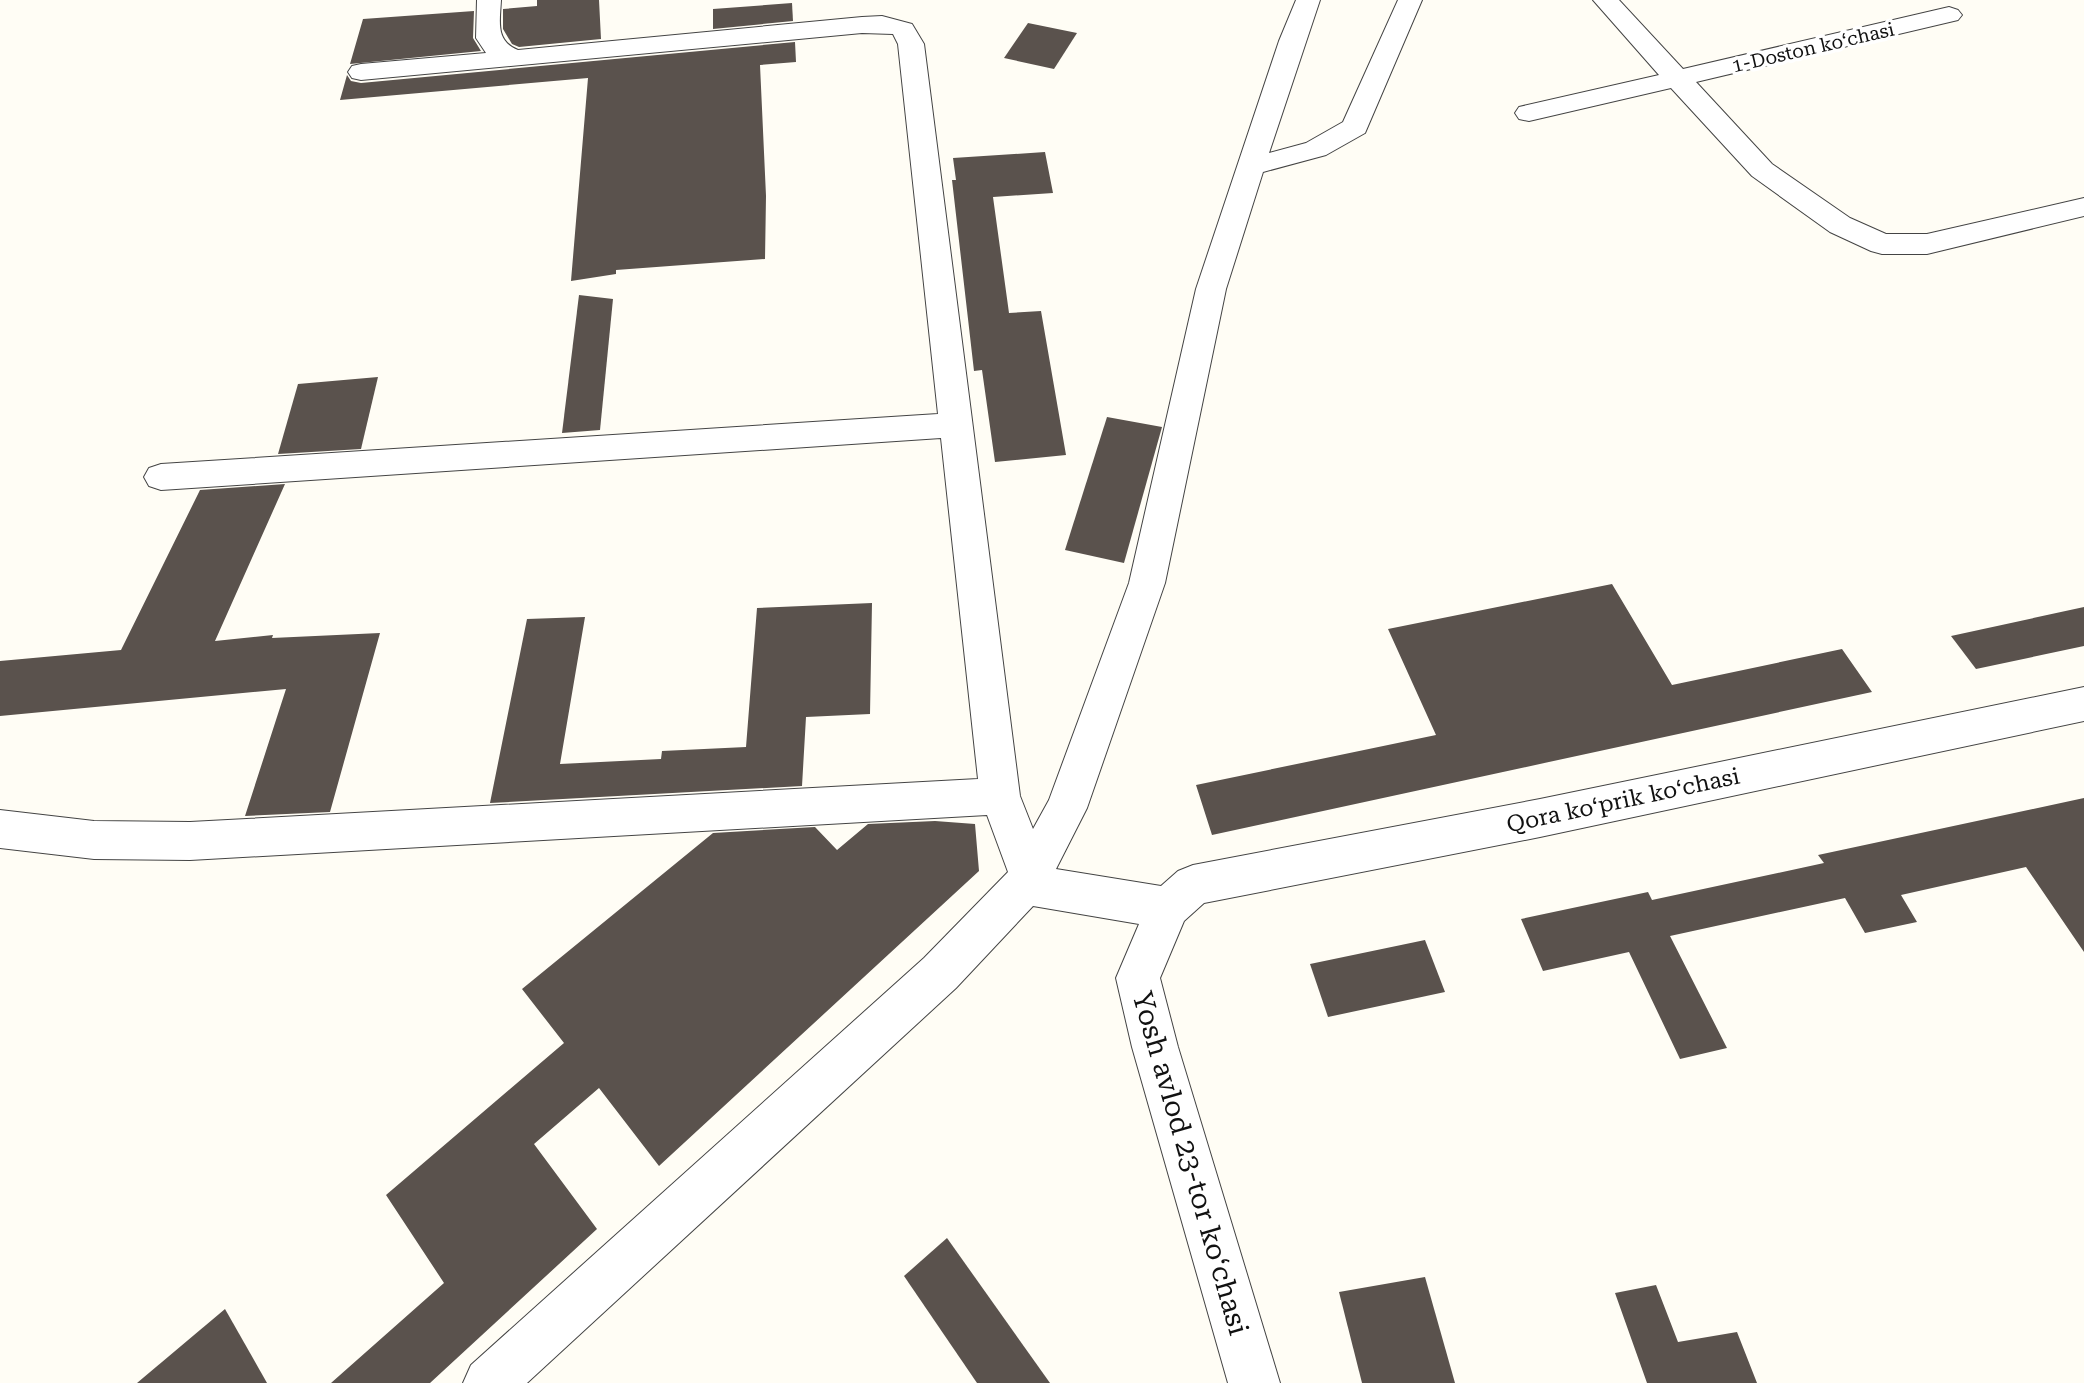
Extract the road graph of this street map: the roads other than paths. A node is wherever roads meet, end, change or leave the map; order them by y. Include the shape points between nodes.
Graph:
1 (489, 0) edge
2 (1308, 0) edge
3 (1410, 0) edge
4 (1605, 0) edge
5 (900, 15) edge
6 (1949, 15) dead end
7 (517, 58) junction
8 (361, 72) dead end
9 (1678, 79) junction
10 (1529, 113) dead end
11 (1250, 167) junction
12 (2084, 207) edge
13 (956, 425) junction
14 (161, 477) dead end
15 (2084, 704) edge
16 (1000, 796) junction
17 (0, 829) edge
18 (1027, 878) junction
19 (1149, 905) junction
20 (489, 1383) edge
21 (1254, 1383) edge

1 - 7 street via 490,43 500,54
2 - 11 street
3 - 11 street via 1355,127 1317,149
4 - 9 street
5 - 7 street via 882,24
5 - 13 street via 911,44
6 - 9 street, 1-Doston koʻchasi
7 - 8 street
9 - 10 street, 1-Doston koʻchasi
9 - 12 street via 1762,170 1840,225 1882,244 1927,244
11 - 18 street via 1211,289 1147,583 1067,808
13 - 14 street
13 - 16 street
15 - 19 street, Qora koʻprik koʻchasi via 1193,886
16 - 17 street via 190,841 94,840
16 - 18 street
18 - 19 street
18 - 20 street via 940,973
19 - 21 street, Yosh avlod 23-tor koʻchasi via 1138,978

